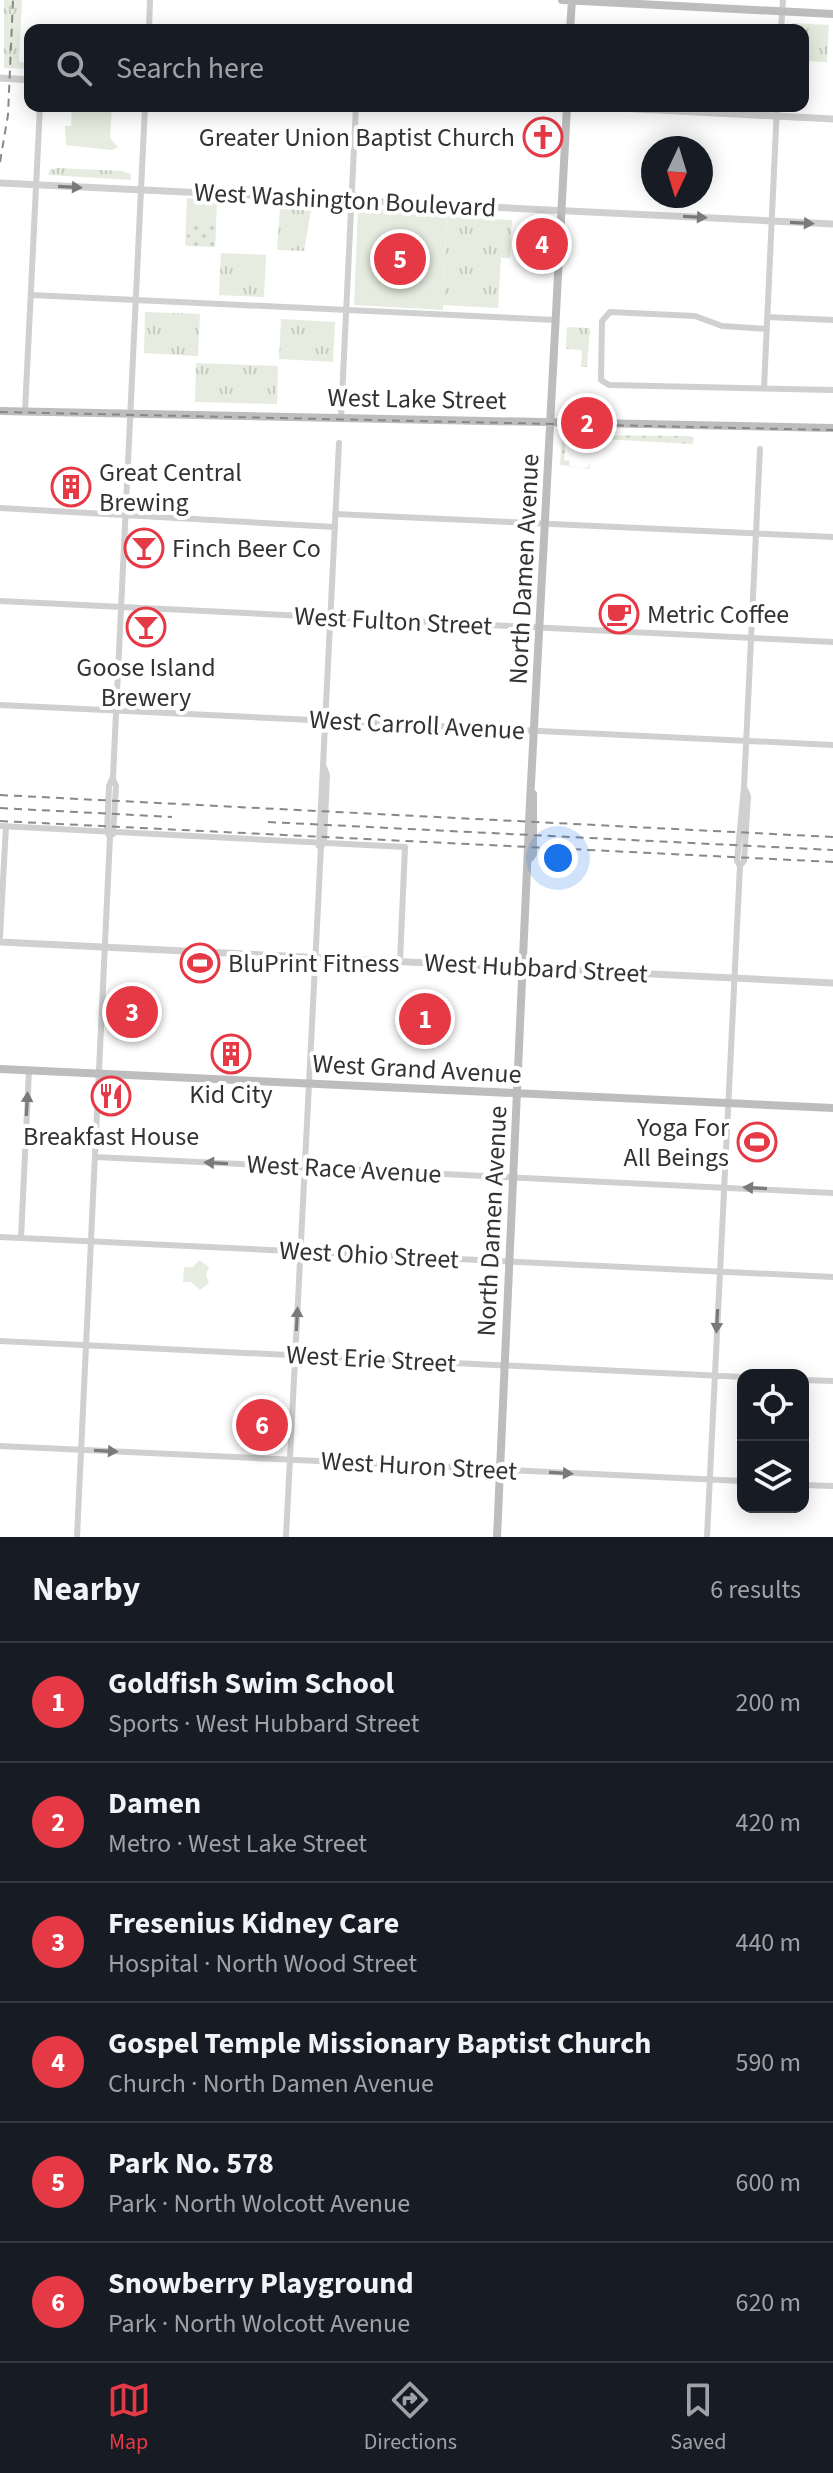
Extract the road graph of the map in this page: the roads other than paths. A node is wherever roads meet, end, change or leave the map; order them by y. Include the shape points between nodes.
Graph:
1 (150, 0) edge
2 (562, 0) edge
3 (572, 0) edge
4 (783, 0) edge
5 (677, 3) edge
6 (782, 11) junction
7 (833, 14) edge
8 (149, 24) edge
9 (570, 24) edge
10 (781, 24) edge
11 (0, 78) edge
12 (24, 80) edge
13 (40, 112) edge
14 (145, 112) edge
15 (356, 112) edge
16 (567, 112) edge
17 (698, 112) edge
18 (777, 112) edge
19 (777, 116) junction
20 (833, 119) edge
21 (0, 183) edge
22 (36, 185) junction
23 (141, 190) junction
24 (351, 200) junction
25 (561, 211) junction
26 (771, 221) junction
27 (833, 224) edge
28 (31, 295) junction
29 (136, 300) junction
30 (346, 310) junction
31 (767, 317) junction
32 (556, 320) junction
33 (833, 320) edge
34 (766, 329) junction
35 (764, 388) junction
36 (833, 390) edge
37 (0, 411) edge
38 (25, 411) junction
39 (130, 413) junction
40 (341, 418) junction
41 (551, 422) junction
42 (833, 428) edge
43 (339, 443) dead end
44 (760, 449) dead end
45 (0, 508) edge
46 (335, 514) junction
47 (125, 515) junction
48 (546, 524) junction
49 (335, 527) junction
50 (756, 534) junction
51 (833, 537) edge
52 (0, 601) edge
53 (121, 607) junction
54 (331, 618) junction
55 (541, 628) junction
56 (751, 638) junction
57 (833, 642) edge
58 (0, 705) edge
59 (116, 711) junction
60 (326, 721) junction
61 (536, 731) junction
62 (746, 741) junction
63 (833, 745) edge
64 (3, 826) edge
65 (110, 833) junction
66 (321, 844) junction
67 (0, 939) edge
68 (106, 947) junction
69 (314, 957) junction
70 (400, 961) junction
71 (524, 968) junction
72 (734, 978) junction
73 (833, 983) edge
74 (0, 1069) edge
75 (29, 1070) junction
76 (99, 1074) junction
77 (307, 1084) junction
78 (518, 1094) junction
79 (728, 1104) junction
80 (833, 1108) edge
81 (95, 1157) junction
82 (304, 1167) junction
83 (514, 1177) junction
84 (724, 1187) junction
85 (833, 1193) edge
86 (0, 1237) edge
87 (21, 1238) junction
88 (91, 1241) junction
89 (300, 1251) junction
90 (510, 1261) junction
91 (720, 1271) junction
92 (833, 1277) edge
93 (0, 1341) edge
94 (86, 1345) junction
95 (295, 1355) junction
96 (506, 1366) junction
97 (715, 1376) junction
98 (737, 1377) edge
99 (809, 1380) edge
100 (833, 1381) edge
101 (0, 1446) edge
102 (81, 1450) junction
103 (290, 1460) junction
104 (501, 1470) junction
105 (710, 1480) junction
106 (737, 1481) edge
107 (809, 1485) edge
108 (833, 1486) edge
109 (77, 1537) edge
110 (286, 1537) edge
111 (497, 1537) edge
112 (707, 1537) edge

1 - 8 street
2 - 3 main road
3 - 5 main road
3 - 9 main road
4 - 6 street
5 - 6 main road
6 - 7 main road
6 - 10 street
11 - 12 street
13 - 22 street
14 - 23 street
15 - 24 street
16 - 25 main road, North Damen Avenue
17 - 19 street
18 - 19 street
19 - 20 street
19 - 26 street
21 - 22 street, West Washington Boulevard
22 -> 23 street, West Washington Boulevard
22 - 28 street
23 - 24 street, West Washington Boulevard
23 - 29 street
24 - 25 street, West Washington Boulevard
24 - 30 street
25 -> 26 street, West Washington Boulevard
25 - 32 main road, North Damen Avenue
26 -> 27 street, West Washington Boulevard
26 - 31 street
28 - 29 street
28 - 38 street
29 - 30 street
29 - 39 street
30 - 32 street
30 - 40 street
31 - 33 street
31 - 34 street
32 - 41 main road, North Damen Avenue
34 - 35 street
34 - 35 street via 722,326 695,316 610,312 602,321 603,383
35 - 36 street
37 - 38 main road, West Lake Street
38 - 39 main road, West Lake Street
39 - 40 main road, West Lake Street
39 - 47 street
40 - 41 main road, West Lake Street
41 - 42 main road, West Lake Street
41 - 48 main road, North Damen Avenue
43 - 46 street
44 - 50 street
45 - 47 street
46 - 48 street
46 - 49 street
47 - 49 street
47 - 53 street
48 - 50 street
48 - 55 main road, North Damen Avenue
49 - 54 street
50 - 51 street
50 - 56 street
52 - 53 street, West Fulton Street
53 - 54 street, West Fulton Street
53 - 59 street
54 - 55 street, West Fulton Street
54 - 60 street
55 - 56 street, West Fulton Street
55 - 61 main road, North Damen Avenue
56 - 57 street, West Fulton Street
56 - 62 street
58 - 59 street, West Carroll Avenue
59 - 60 street, West Carroll Avenue
59 - 65 street
60 - 61 street, West Carroll Avenue
60 - 66 street
61 - 62 street, West Carroll Avenue
61 - 71 main road, North Damen Avenue
62 - 63 street, West Carroll Avenue
62 - 72 street via 748,796
64 - 65 street
64 - 67 street
65 - 66 street
65 - 68 street
66 - 69 street
66 - 70 street via 405,847
67 - 68 street, West Hubbard Street
68 - 69 street, West Hubbard Street
68 - 76 street
69 - 70 street, West Hubbard Street
69 - 77 street
70 - 71 street, West Hubbard Street
71 - 72 street, West Hubbard Street
71 - 78 main road, North Damen Avenue
72 - 73 street, West Hubbard Street
72 - 79 street
74 - 75 main road, West Grand Avenue
75 - 76 main road, West Grand Avenue
87 -> 75 street
76 - 77 main road, West Grand Avenue
76 - 81 street
77 - 78 main road, West Grand Avenue
77 - 82 street
78 - 79 main road, West Grand Avenue
78 - 83 main road, North Damen Avenue
79 - 80 main road, West Grand Avenue
79 - 84 street
82 -> 81 street, West Race Avenue
81 - 88 street
82 - 83 street, West Race Avenue
82 - 89 street
83 - 84 street, West Race Avenue
83 - 90 main road, North Damen Avenue
85 -> 84 street, West Race Avenue
84 - 91 street
86 - 87 street, West Ohio Street
87 - 88 street, West Ohio Street
88 - 89 street, West Ohio Street
88 - 94 street
89 - 90 street, West Ohio Street
95 -> 89 street
90 - 91 street, West Ohio Street
90 - 96 main road, North Damen Avenue
91 - 92 street, West Ohio Street
91 -> 97 street
93 - 94 street, West Erie Street
94 - 95 street, West Erie Street
94 - 102 street
95 - 96 street, West Erie Street
95 - 103 street
96 - 97 street, West Erie Street
96 - 104 main road, North Damen Avenue
97 - 98 street, West Erie Street
97 - 105 street
99 - 100 street
101 - 102 street, West Huron Street
102 -> 103 street, West Huron Street
102 - 109 street
103 - 104 street, West Huron Street
103 - 110 street
104 -> 105 street, West Huron Street
104 - 111 main road, North Damen Avenue
105 - 106 street, West Huron Street
105 - 112 street
107 - 108 street

